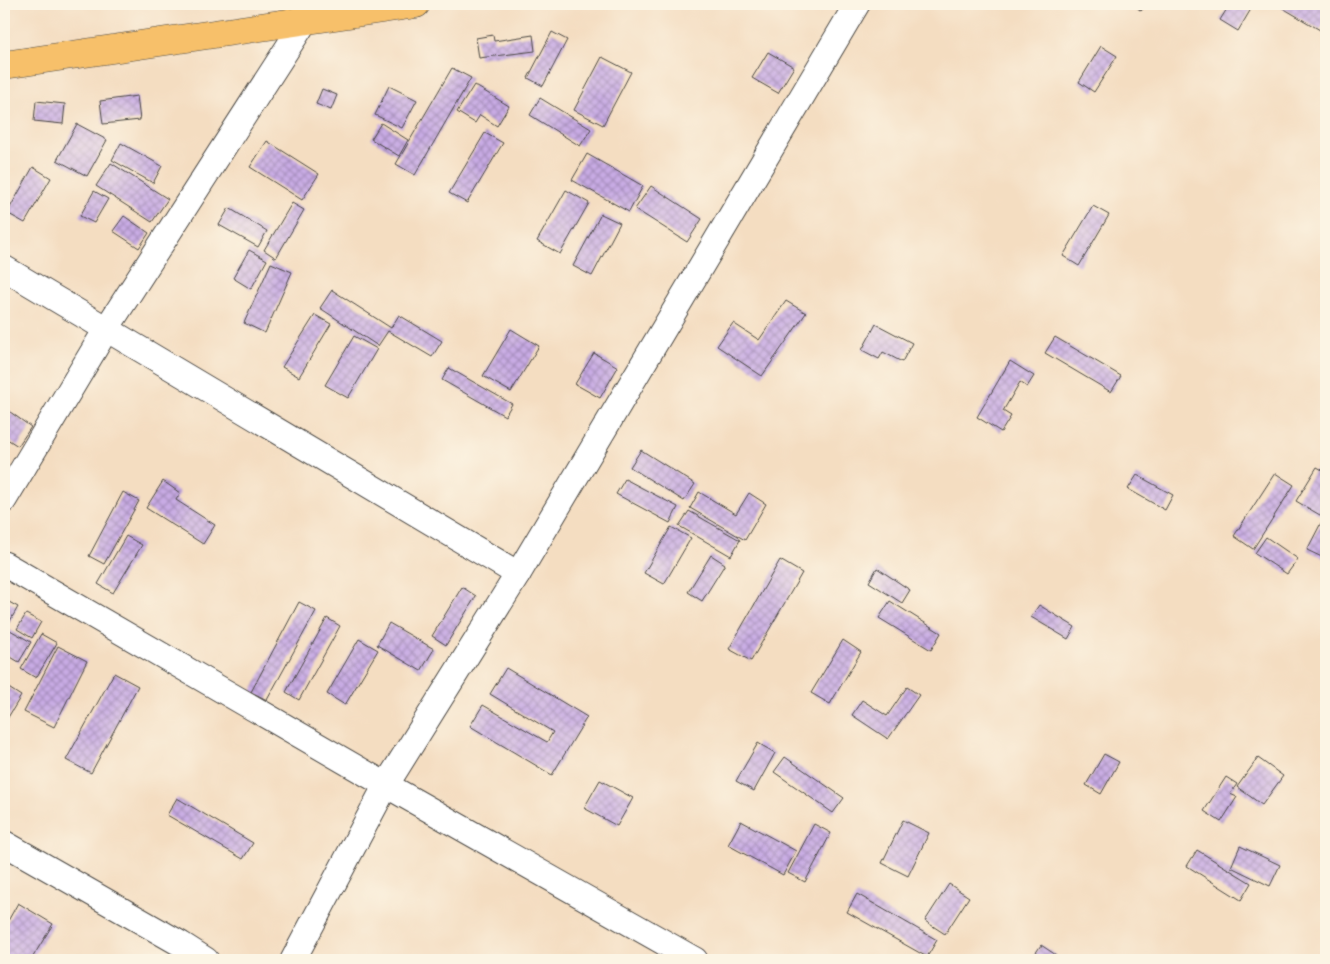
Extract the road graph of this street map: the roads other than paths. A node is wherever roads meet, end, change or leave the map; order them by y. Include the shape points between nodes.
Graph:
1 (416, 4) edge
2 (857, 4) edge
3 (311, 11) edge
4 (4, 65) edge
5 (4, 268) edge
6 (107, 328) junction
7 (4, 500) edge
8 (4, 564) edge
9 (518, 574) junction
10 (386, 785) junction
11 (4, 843) edge
12 (206, 960) edge
13 (293, 960) edge
14 (695, 960) edge

1 - 3 main road
2 - 9 street
3 - 4 main road
3 - 6 street
5 - 6 street
6 - 7 street
6 - 9 street
8 - 10 street
9 - 10 street
10 - 13 street
10 - 14 street
11 - 12 street

